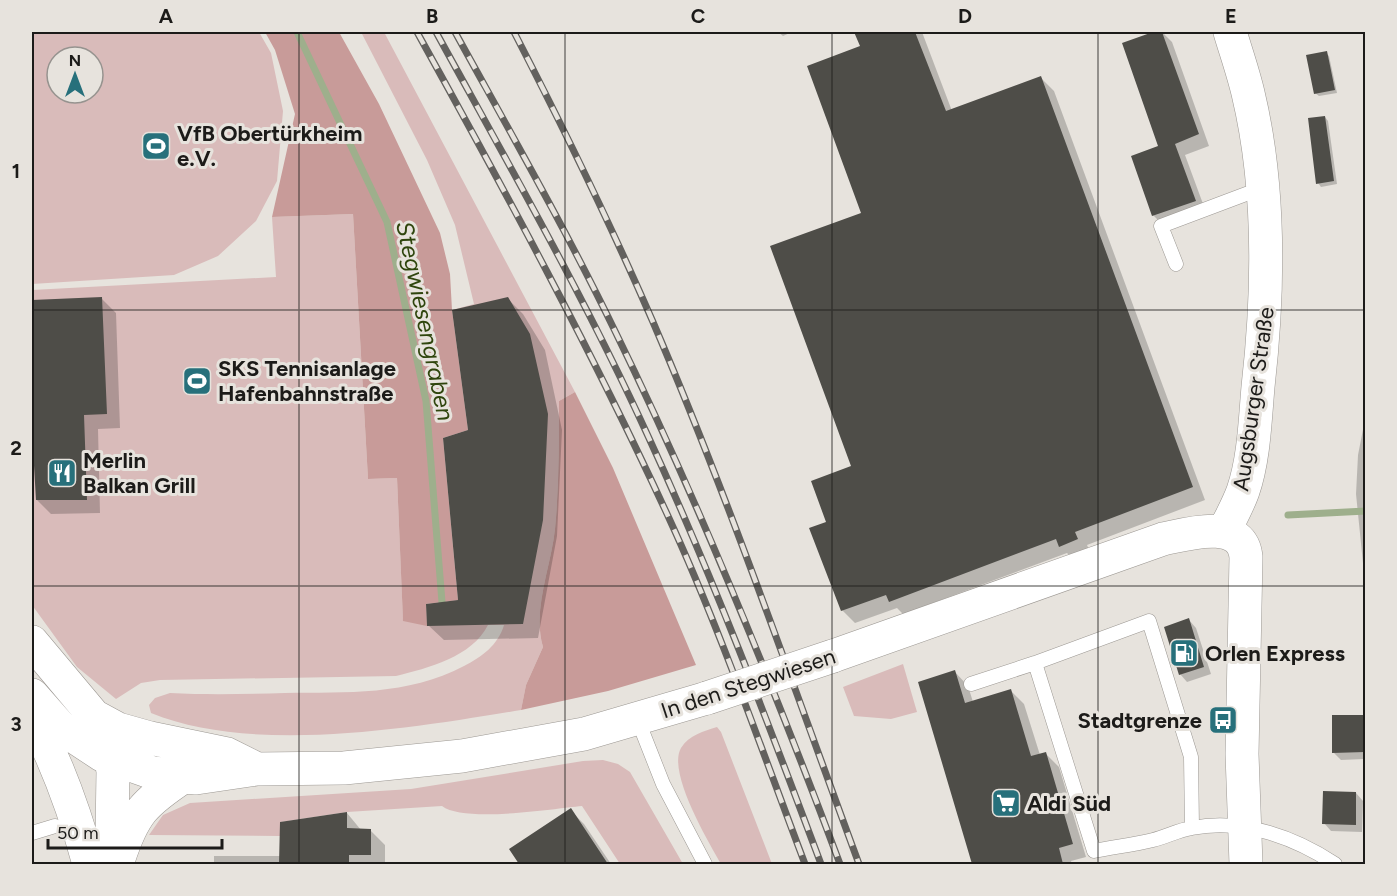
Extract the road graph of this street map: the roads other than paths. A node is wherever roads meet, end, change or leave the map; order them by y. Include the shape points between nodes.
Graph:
1 (1230, 32) edge
2 (1262, 188) junction
3 (1176, 264) dead end
4 (1224, 532) junction
5 (32, 642) edge
6 (1035, 663) junction
7 (970, 684) dead end
8 (32, 695) edge
9 (32, 715) edge
10 (637, 718) junction
11 (101, 742) junction
12 (257, 769) junction
13 (183, 777) junction
14 (64, 816) junction
15 (1192, 827) junction
16 (1244, 827) junction
17 (32, 833) edge
18 (89, 864) edge
19 (117, 864) edge
20 (705, 864) edge
21 (1246, 864) edge
22 (1335, 864) edge

1 - 2 main road, Augsburger Straße via 1248,93
2 - 3 lane via 1161,226
2 - 4 main road, Augsburger Straße via 1267,289 1261,364 1245,485
4 - 10 main road, In den Stegwiesen, bridge via 1210,530 1163,539 832,657
4 - 16 main road via 1240,543 1246,557
5 - 11 main road
6 - 7 lane
6 - 15 lane via 1094,851 1153,840
6 - 15 lane via 1149,621 1191,757
8 - 11 main road via 61,728
9 - 14 main road via 51,754
10 - 12 main road, In den Stegwiesen via 584,734 462,756 344,768
10 - 20 lane via 663,784
11 - 12 main road, In den Stegwiesen via 150,738 221,752
11 - 13 main road, In den Stegwiesen via 142,770
11 - 14 main road via 81,769
11 - 19 main road
12 - 13 main road, In den Stegwiesen
13 - 19 main road via 135,817
14 - 17 lane
14 - 18 main road
15 - 16 lane
16 - 21 main road
16 - 22 lane via 1307,847

